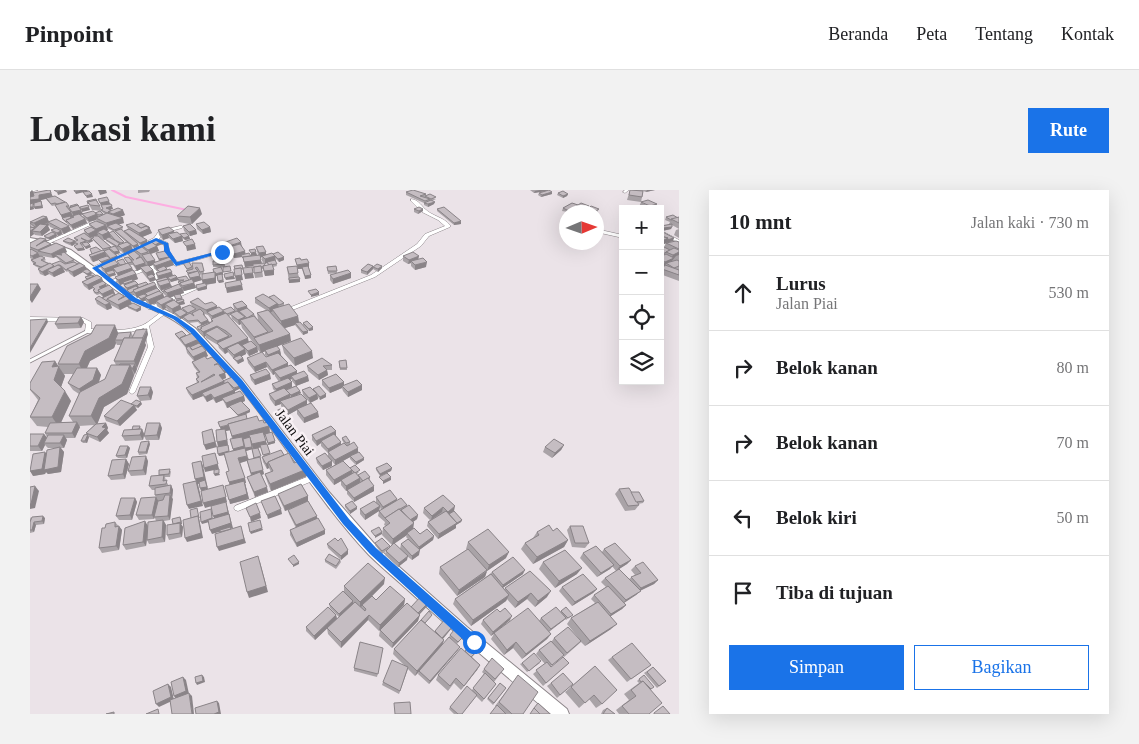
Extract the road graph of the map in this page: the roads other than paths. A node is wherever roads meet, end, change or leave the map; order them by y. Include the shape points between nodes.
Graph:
1 (36, 190) edge
2 (30, 191) edge
3 (413, 200) edge
4 (91, 224) edge
5 (180, 227) dead end
6 (604, 232) edge
7 (664, 234) edge
8 (619, 236) edge
9 (156, 239) junction
10 (30, 240) edge
11 (48, 242) junction
12 (679, 242) edge
13 (664, 246) edge
14 (679, 246) edge
15 (222, 252) edge
16 (94, 268) junction
17 (110, 282) junction
18 (195, 288) edge
19 (161, 292) edge
20 (150, 308) junction
21 (163, 313) junction
22 (277, 314) edge
23 (30, 319) edge
24 (147, 327) junction
25 (88, 331) junction
26 (30, 361) edge
27 (132, 392) dead end
28 (312, 478) junction
29 (238, 508) dead end
30 (562, 714) edge

1 - 2 street
3 - 22 street via 448,226 427,236 373,276
4 - 11 street
5 - 9 street via 161,232
6 - 8 street
7 - 12 street
9 - 15 street via 166,244 169,256 176,264
9 - 16 street
10 - 11 street, Jalan Piai
11 - 16 street, Jalan Piai via 68,249
13 - 14 street
16 - 17 street, Jalan Piai
17 - 19 street via 154,266 156,284
17 - 20 street, Jalan Piai
18 - 20 street
20 - 21 street, Jalan Piai
21 - 24 street
21 - 28 street, Jalan Piai via 196,329
23 - 25 street via 83,320 89,323
24 - 25 street
24 - 27 street via 151,347
25 - 26 lane
28 - 29 street
28 - 30 street, Jalan Piai via 330,504 373,551 450,621

